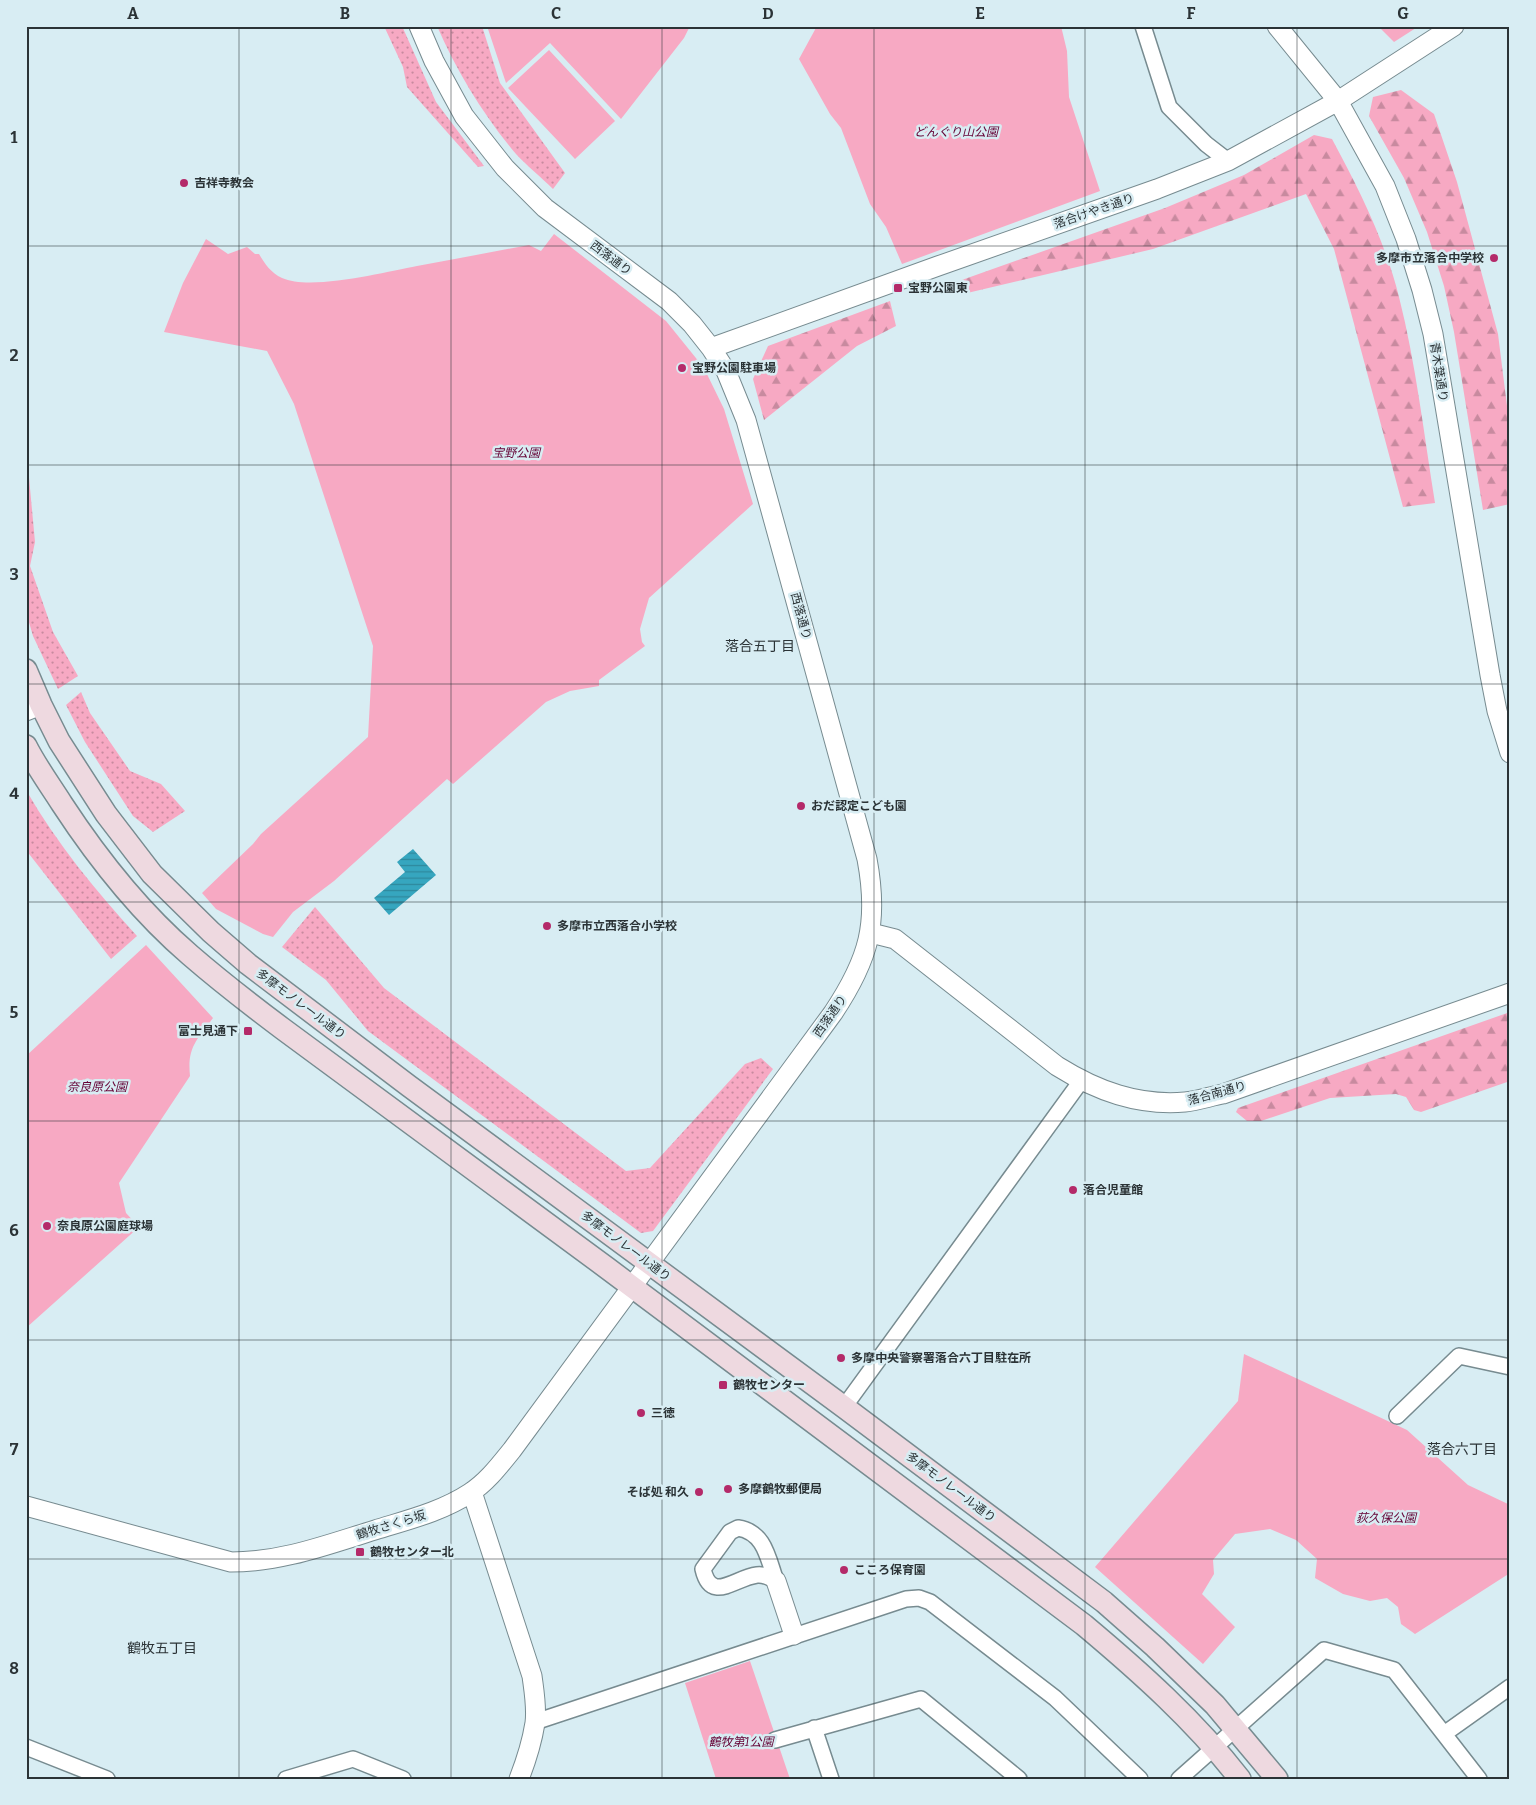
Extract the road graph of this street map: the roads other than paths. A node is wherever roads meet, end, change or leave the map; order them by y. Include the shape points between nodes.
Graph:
1 (419, 26) edge
2 (1143, 26) edge
3 (1277, 26) edge
4 (1454, 26) edge
5 (1338, 101) junction
6 (1228, 160) junction
7 (712, 348) junction
8 (26, 670) edge
9 (34, 708) edge
10 (26, 746) edge
11 (1510, 753) edge
12 (871, 933) junction
13 (1510, 993) edge
14 (1081, 1081) junction
15 (649, 1263) junction
16 (631, 1287) junction
17 (1510, 1367) edge
18 (844, 1407) junction
19 (1397, 1416) dead end
20 (472, 1492) junction
21 (26, 1506) edge
22 (768, 1558) junction
23 (756, 1575) junction
24 (776, 1582) junction
25 (794, 1635) junction
26 (1510, 1687) edge
27 (535, 1722) junction
28 (814, 1728) junction
29 (1236, 1729) junction
30 (1444, 1734) junction
31 (775, 1740) dead end
32 (26, 1747) edge
33 (1214, 1748) junction
34 (1012, 1777) edge
35 (107, 1779) edge
36 (286, 1779) edge
37 (403, 1779) edge
38 (519, 1779) edge
39 (831, 1779) edge
40 (1140, 1779) edge
41 (1180, 1779) edge
42 (1240, 1779) edge
43 (1277, 1779) edge
44 (1479, 1779) edge

1 - 7 street, 西落通り via 464,116 506,168 545,208 669,301
2 - 6 street via 1169,107 1206,144
3 - 5 street, 青木葉通り
4 - 5 street, 落合けやき通り
5 - 6 street, 落合けやき通り
5 - 11 street, 青木葉通り via 1385,186 1422,290 1433,334 1490,675
6 - 7 street, 落合けやき通り via 1156,189
7 - 12 street, 西落通り via 726,371 746,420 865,849 872,884
8 - 9 main road, 多摩モノレール通り
9 - 15 main road, 多摩モノレール通り via 106,814 152,874 211,932 248,964 409,1086
10 - 16 main road via 80,832 128,894 189,954 290,1035
12 - 14 street, 落合南通り via 894,939 1057,1066
12 - 15 street, 西落通り via 859,968 844,997
13 - 14 street, 落合南通り via 1223,1094 1187,1102 1151,1103
14 - 18 street
15 - 16 street, 鶴牧さくら坂
15 - 18 main road, 多摩モノレール通り
16 - 20 street, 鶴牧さくら坂 via 494,1473
16 - 33 main road via 1084,1625 1135,1668
17 - 19 street via 1459,1356
18 - 29 main road, 多摩モノレール通り via 1104,1602 1155,1647
20 - 21 street, 鶴牧さくら坂 via 428,1514 286,1557 255,1562 231,1562
20 - 27 street via 532,1676
22 - 23 street
22 - 23 street via 762,1541 738,1528 730,1532 703,1569 710,1586 717,1588
22 - 24 street
23 - 24 street via 767,1576
24 - 25 street
25 - 27 street
25 - 40 street via 906,1599 919,1598 930,1602 1055,1698
26 - 30 street
27 - 38 street
28 - 31 street
28 - 34 street via 921,1699
28 - 39 street
29 - 30 street via 1324,1650 1394,1670
29 - 33 street
29 - 43 main road, 多摩モノレール通り
30 - 44 street
32 - 35 street
33 - 41 street
33 - 42 main road
36 - 37 street via 353,1759

